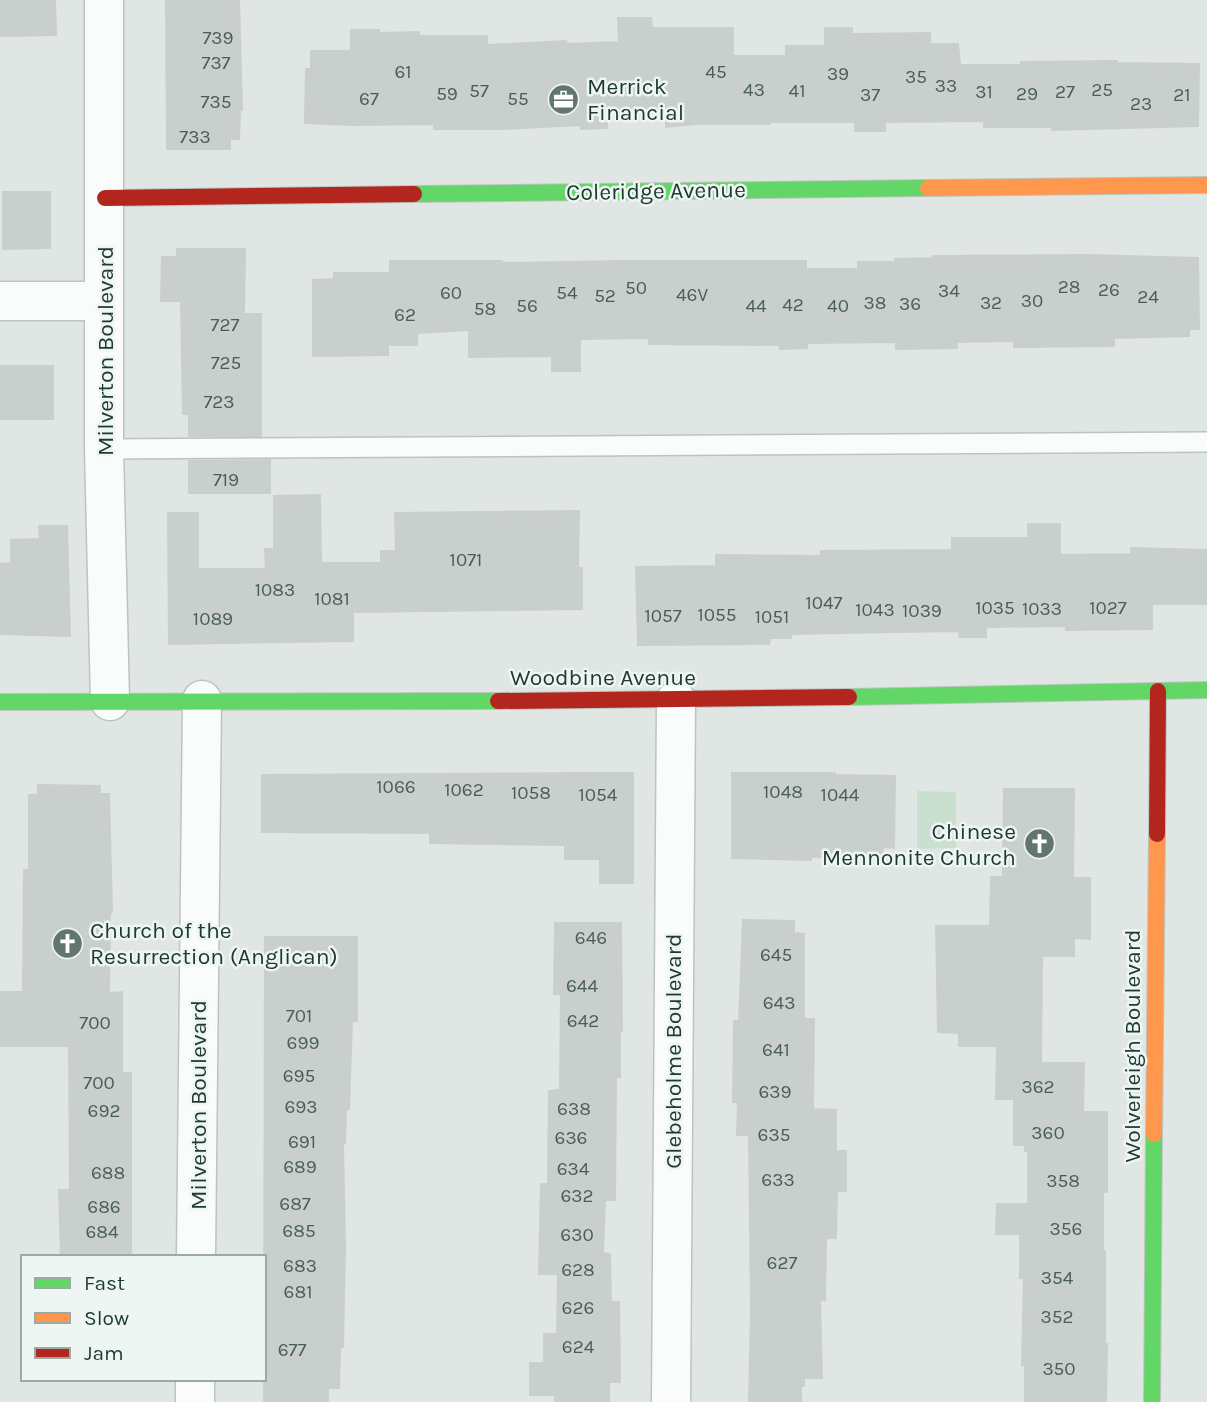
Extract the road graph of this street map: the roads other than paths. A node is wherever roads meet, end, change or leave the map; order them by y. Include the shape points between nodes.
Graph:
1 (104, 0) edge
2 (1207, 185) edge
3 (105, 198) junction
4 (0, 301) edge
5 (103, 301) junction
6 (1207, 442) edge
7 (104, 449) junction
8 (1207, 690) edge
9 (1158, 691) junction
10 (676, 700) junction
11 (110, 701) junction
12 (202, 701) junction
13 (0, 702) edge
14 (197, 1255) edge
15 (195, 1381) edge
16 (195, 1402) edge
17 (671, 1402) edge
18 (1152, 1402) edge

1 - 3 street, Milverton Boulevard
2 - 3 street, Coleridge Avenue
3 - 5 street, Milverton Boulevard
4 - 5 street
5 - 7 street, Milverton Boulevard
6 - 7 lane
7 - 11 street, Milverton Boulevard
8 - 9 street, Woodbine Avenue
9 - 10 street, Woodbine Avenue
9 - 18 street, Wolverleigh Boulevard
10 - 12 street, Woodbine Avenue
10 - 17 street, Glebeholme Boulevard
11 - 12 street, Woodbine Avenue
11 - 13 street, Woodbine Avenue
12 - 14 street, Milverton Boulevard
15 - 16 street

